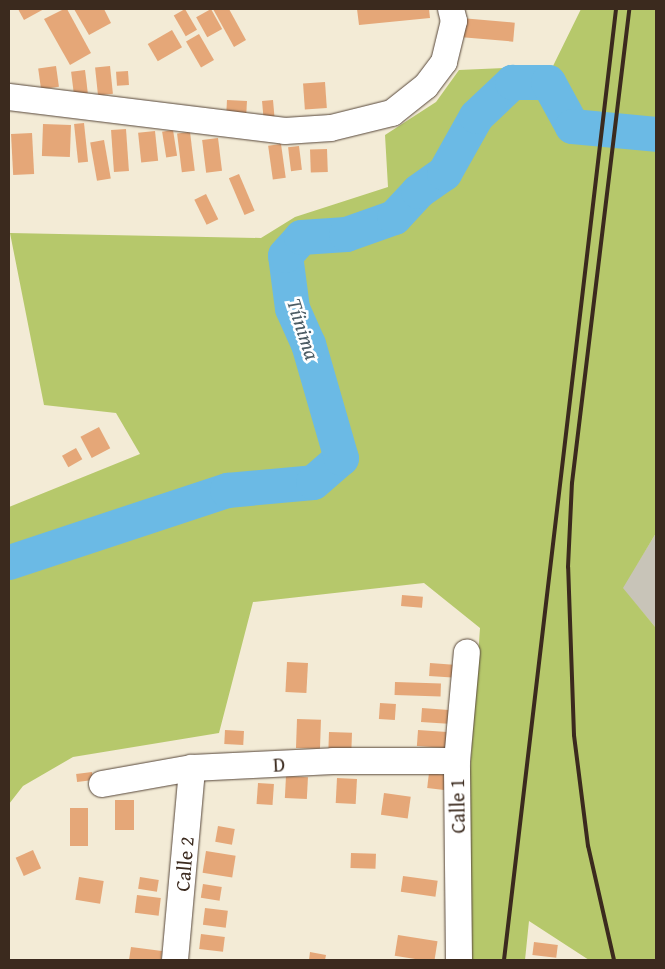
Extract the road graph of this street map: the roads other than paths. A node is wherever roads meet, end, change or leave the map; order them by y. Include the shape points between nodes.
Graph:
1 (451, 9) edge
2 (9, 98) edge
3 (467, 652) dead end
4 (457, 761) junction
5 (192, 768) junction
6 (102, 784) dead end
7 (175, 960) edge
8 (459, 960) edge

1 - 2 street via 454,21 444,62 426,86 392,113 331,128 284,131
3 - 4 street, Calle 1
4 - 5 street, D via 333,761
4 - 8 street, Calle 1
5 - 6 street, D
5 - 7 street, Calle 2

